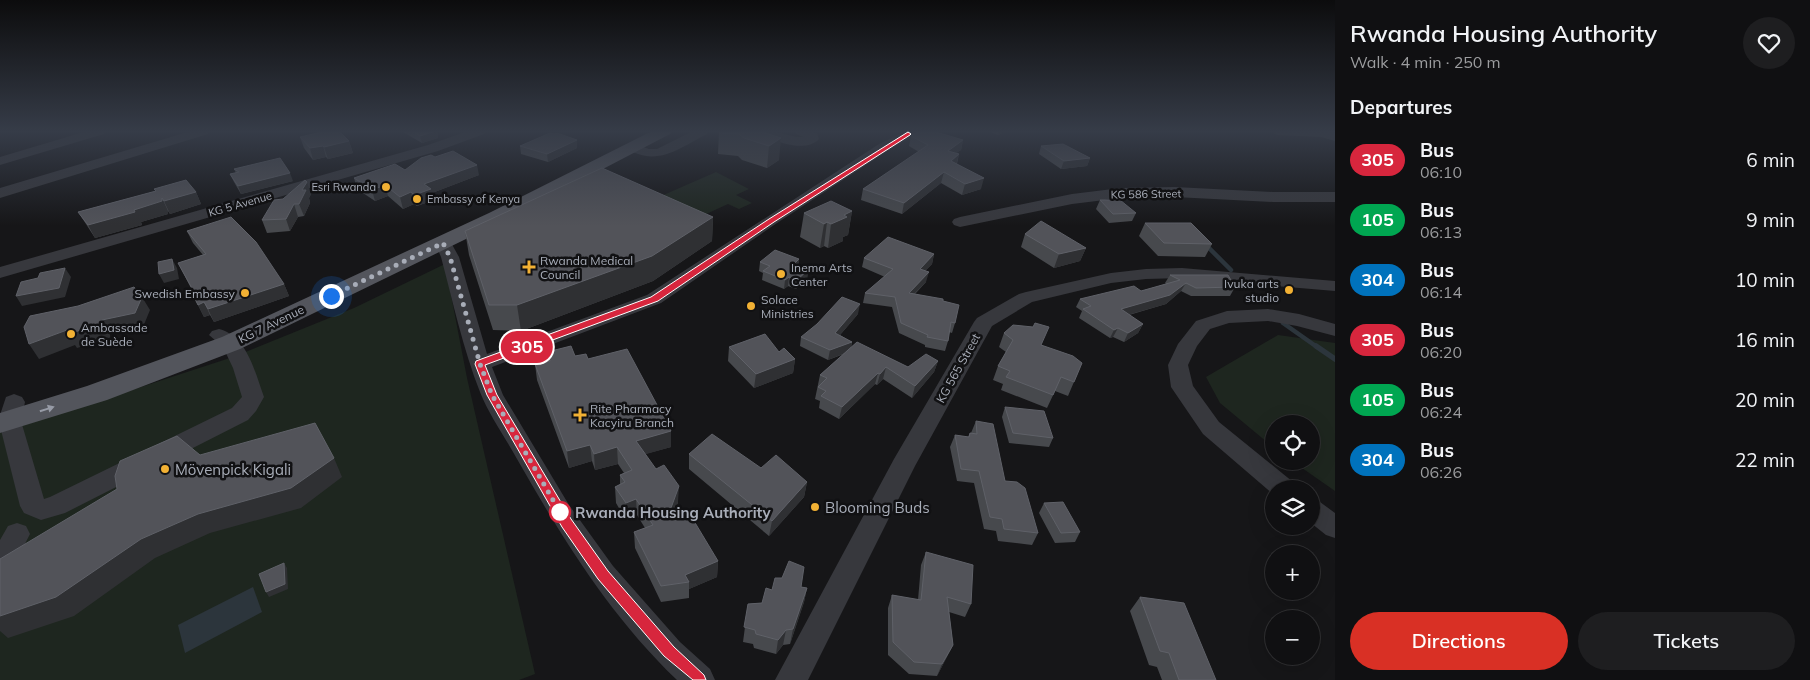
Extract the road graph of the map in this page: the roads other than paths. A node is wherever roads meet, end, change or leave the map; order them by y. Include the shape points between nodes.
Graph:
1 (100, 163) edge
2 (382, 163) edge
3 (585, 163) edge
4 (592, 163) edge
5 (862, 163) edge
6 (0, 192) edge
7 (1335, 197) edge
8 (960, 222) dead end
9 (443, 243) junction
10 (0, 274) edge
11 (1335, 286) edge
12 (1335, 330) edge
13 (225, 339) junction
14 (480, 364) junction
15 (6, 413) edge
16 (1273, 480) edge
17 (1320, 516) edge
18 (1335, 527) edge
19 (17, 534) dead end
20 (0, 565) edge
21 (699, 680) edge
22 (791, 680) edge

1 - 6 street
2 - 10 street, KG 5 Avenue
3 - 13 main road, KG 7 Avenue
4 - 9 main road, KG 7 Avenue
5 - 14 street via 654,299
7 - 8 street, KG 586 Street via 1121,193 1072,199
9 - 13 main road, KG 7 Avenue
9 - 14 street via 450,257
11 - 22 street, KG 565 Street via 1235,276 1146,274 1112,278 1026,298 984,322 903,465
12 - 16 street via 1268,315 1227,316 1203,325 1188,344 1178,365 1182,388 1211,428
13 - 15 main road, KG 7 Avenue via 97,393
13 - 15 street via 253,397 240,414 56,506 41,510 33,506
14 - 21 street via 492,395 566,523 603,575 669,652
17 - 18 street
19 - 20 street

